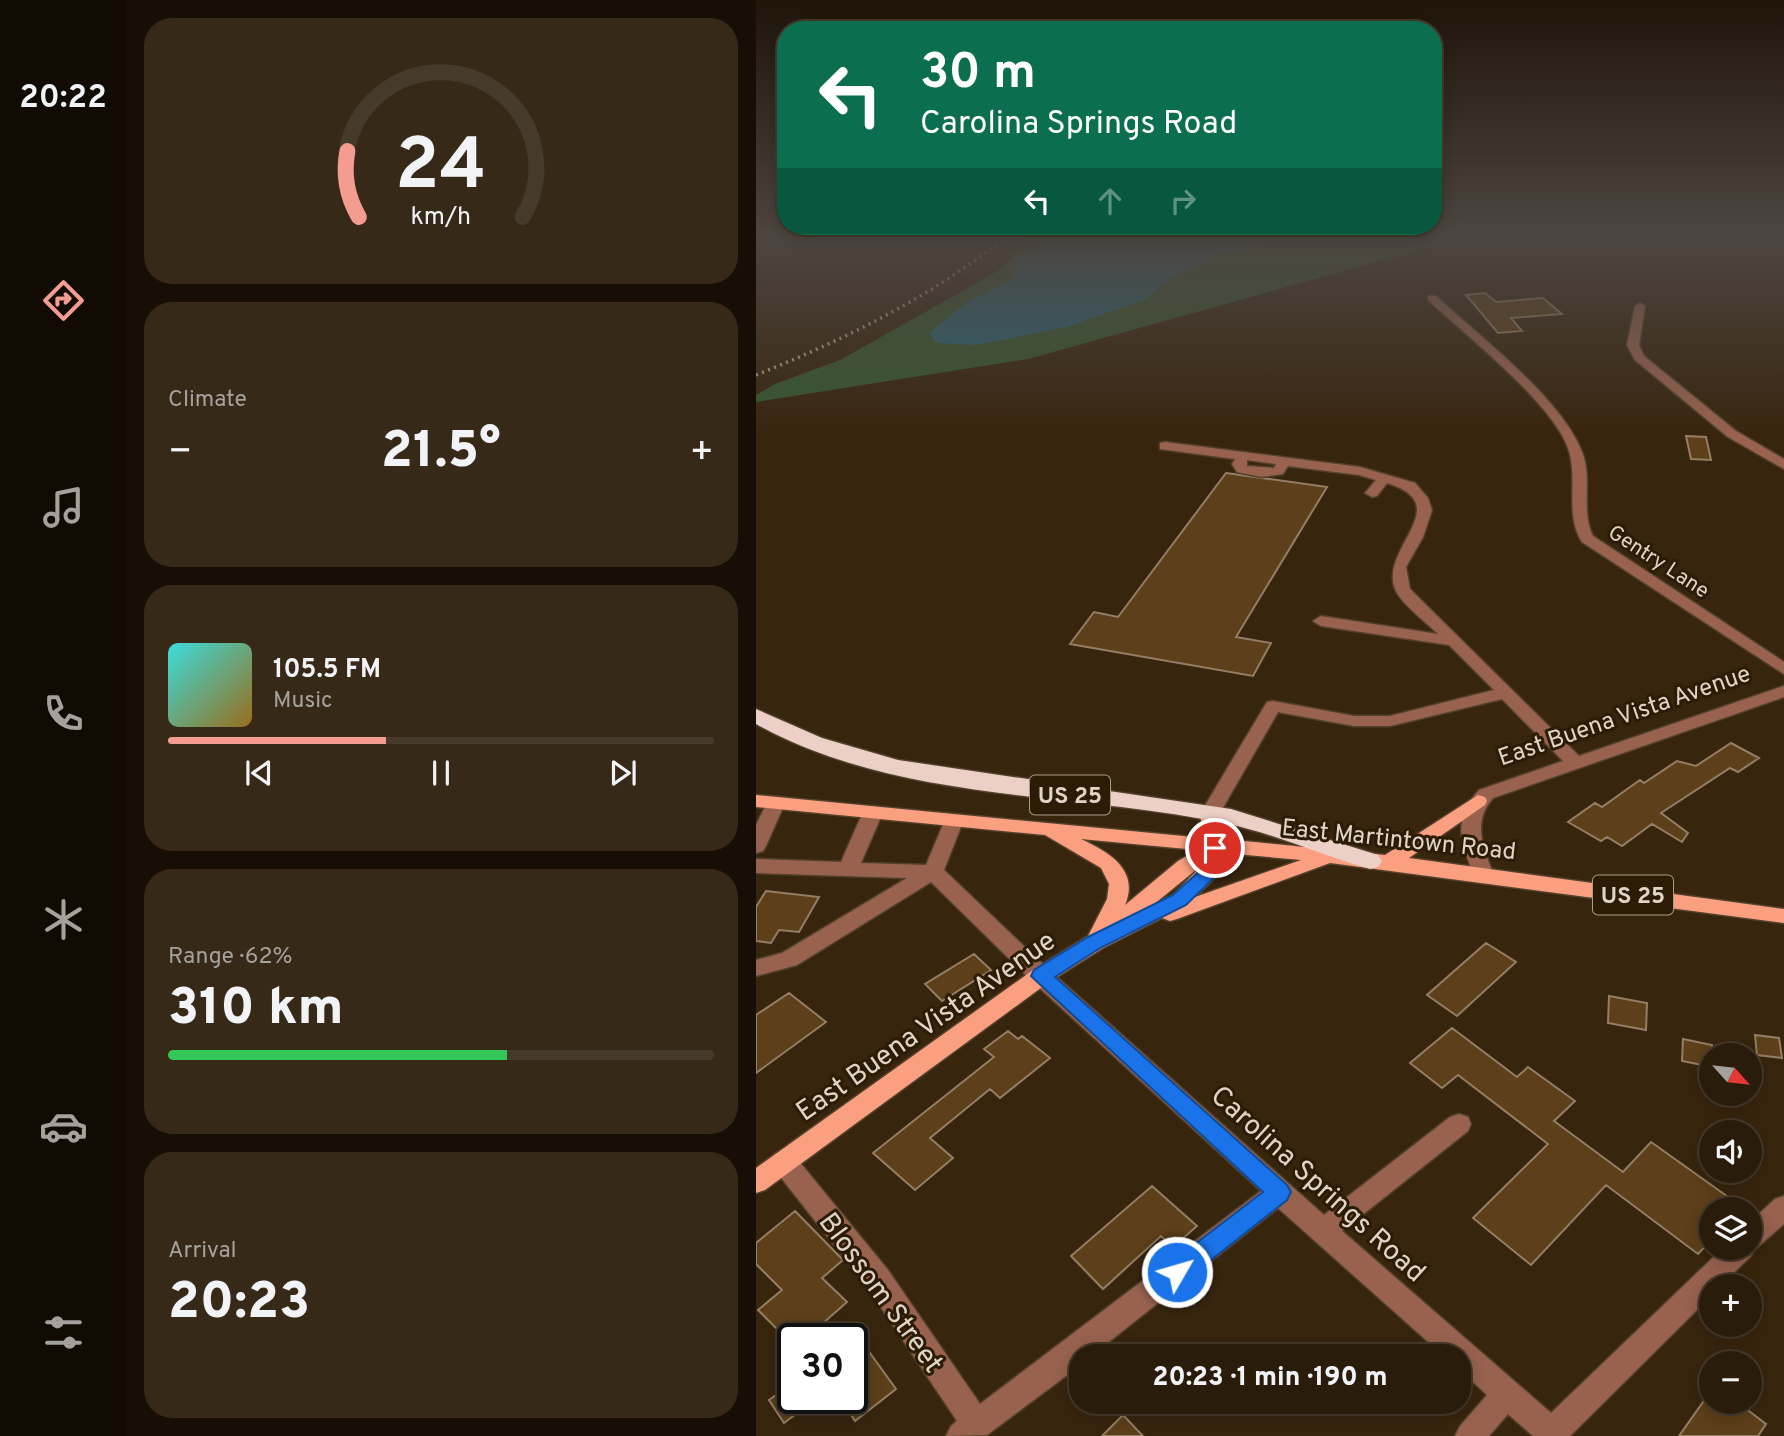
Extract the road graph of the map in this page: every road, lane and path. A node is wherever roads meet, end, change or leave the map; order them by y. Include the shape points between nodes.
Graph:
1 (1438, 303) edge
2 (1640, 306) dead end
3 (1164, 446) dead end
4 (1784, 466) edge
5 (1385, 477) junction
6 (1372, 493) dead end
7 (1321, 621) dead end
8 (1453, 641) junction
9 (1784, 669) edge
10 (1784, 691) edge
11 (1504, 693) junction
12 (756, 715) edge
13 (1576, 762) junction
14 (1478, 801) junction
15 (756, 802) edge
16 (776, 803) junction
17 (873, 812) junction
18 (1210, 814) junction
19 (954, 819) junction
20 (1041, 828) junction
21 (756, 846) edge
22 (1215, 848) junction
23 (1331, 857) junction
24 (1380, 861) junction
25 (756, 866) edge
26 (848, 869) junction
27 (933, 872) junction
28 (1483, 873) junction
29 (1784, 916) edge
30 (1095, 942) junction
31 (756, 968) edge
32 (1041, 976) junction
33 (1459, 1124) dead end
34 (784, 1162) junction
35 (756, 1182) edge
36 (1279, 1192) junction
37 (1784, 1207) edge
38 (1762, 1228) edge
39 (1323, 1231) junction
40 (1729, 1260) edge
41 (1508, 1392) junction
42 (969, 1430) edge
43 (1554, 1435) edge
44 (1470, 1436) edge

1 - 9 street, Gentry Lane via 1550,408 1569,433 1579,460 1580,525 1587,539
2 - 4 street via 1633,345 1639,358 1732,434
3 - 5 street
5 - 6 street
5 - 8 street via 1410,486 1424,504 1416,537 1399,567 1399,582
7 - 8 street
8 - 11 street
10 - 13 street, East Buena Vista Avenue
11 - 13 street
11 - 18 street via 1391,721 1354,721 1273,706
12 - 18 highway, US 25 via 834,750 919,772
13 - 14 street, East Buena Vista Avenue via 1497,788
14 - 24 main road
14 - 28 street via 1469,817 1471,843
15 - 16 main road, East Martintown Road / US 25
16 - 17 main road, East Martintown Road / US 25
16 - 21 street
17 - 19 main road, East Martintown Road / US 25
17 - 26 street
18 - 22 main road
18 - 24 highway, US 25
19 - 20 main road, East Martintown Road / US 25
19 - 27 street
20 - 22 main road, East Martintown Road / US 25
20 - 30 main road via 1113,866 1118,902
22 - 23 main road, East Martintown Road / US 25
22 - 30 main road, East Buena Vista Avenue via 1211,870 1180,900
23 - 24 main road, East Martintown Road / US 25
23 - 30 main road
24 - 28 main road, East Martintown Road / US 25
25 - 26 street
26 - 27 street
27 - 31 street via 789,959
27 - 32 street, Carolina Springs Road
28 - 29 main road, East Martintown Road / US 25
30 - 32 main road, East Buena Vista Avenue
32 - 34 main road, East Buena Vista Avenue
32 - 36 street, Carolina Springs Road
33 - 39 street
34 - 35 main road, East Buena Vista Avenue
34 - 42 street, Blossom Street via 878,1279
36 - 39 street, Carolina Springs Road
36 - 42 street
37 - 38 street
39 - 41 street, Carolina Springs Road
40 - 43 street
41 - 43 street, Carolina Springs Road
41 - 44 street

